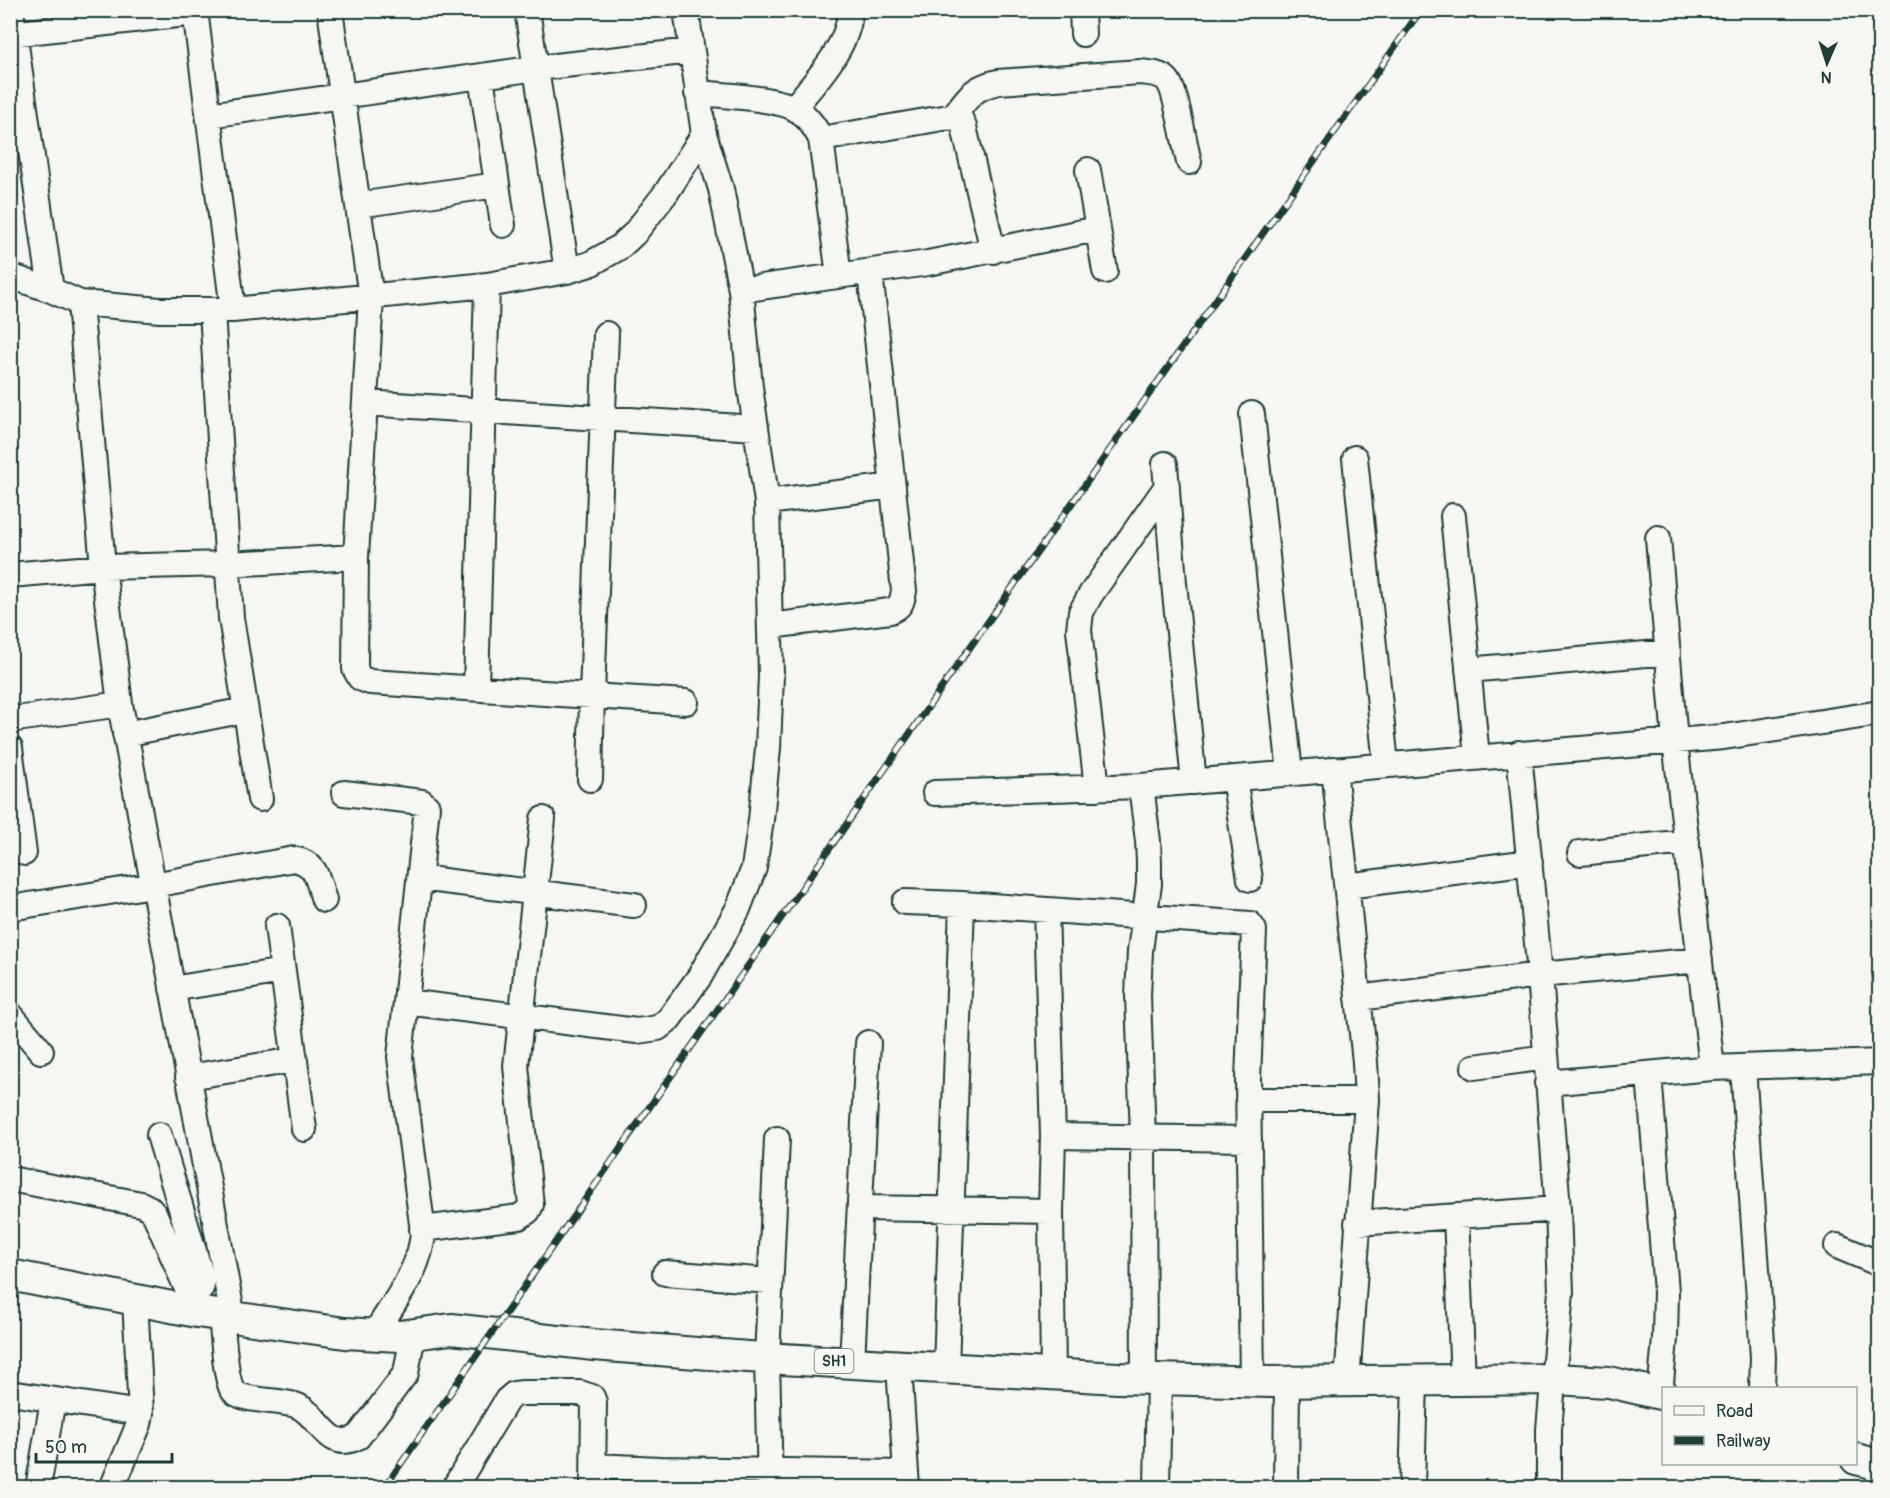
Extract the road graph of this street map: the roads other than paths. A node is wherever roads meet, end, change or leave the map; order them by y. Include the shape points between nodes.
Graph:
1 (330, 10) edge
2 (527, 10) edge
3 (686, 10) edge
4 (850, 10) edge
5 (1082, 10) edge
6 (195, 12) edge
7 (12, 26) edge
8 (1083, 34) dead end
9 (692, 51) junction
10 (537, 68) junction
11 (481, 76) junction
12 (697, 93) junction
13 (342, 96) junction
14 (794, 108) junction
15 (209, 115) junction
16 (953, 117) junction
17 (704, 134) junction
18 (821, 140) junction
19 (1189, 162) dead end
20 (1088, 170) dead end
21 (497, 185) junction
22 (357, 205) junction
23 (503, 225) dead end
24 (1097, 229) junction
25 (993, 251) junction
26 (567, 271) junction
27 (1105, 271) dead end
28 (870, 272) junction
29 (10, 276) edge
30 (838, 276) junction
31 (487, 285) junction
32 (51, 290) junction
33 (741, 290) junction
34 (371, 297) junction
35 (80, 303) junction
36 (223, 311) junction
37 (606, 334) dead end
38 (365, 403) junction
39 (483, 411) junction
40 (1252, 414) dead end
41 (603, 419) junction
42 (756, 428) junction
43 (1354, 458) dead end
44 (893, 486) junction
45 (767, 502) junction
46 (1453, 516) dead end
47 (1658, 538) dead end
48 (356, 557) junction
49 (227, 564) junction
50 (103, 567) junction
51 (10, 575) edge
52 (770, 626) junction
53 (1668, 652) junction
54 (1468, 670) junction
55 (476, 688) junction
56 (591, 695) junction
57 (686, 702) dead end
58 (120, 704) junction
59 (245, 710) junction
60 (1880, 713) edge
61 (10, 720) edge
62 (125, 734) junction
63 (1675, 741) junction
64 (10, 748) edge
65 (1519, 753) junction
66 (1477, 757) junction
67 (1386, 765) junction
68 (1334, 769) junction
69 (1290, 773) junction
70 (12, 775) edge
71 (1234, 778) junction
72 (591, 780) dead end
73 (1194, 782) junction
74 (1141, 786) junction
75 (1097, 788) junction
76 (344, 793) dead end
77 (935, 793) dead end
78 (260, 799) dead end
79 (543, 819) dead end
80 (1687, 842) junction
81 (24, 853) dead end
82 (1580, 853) dead end
83 (1530, 862) junction
84 (420, 878) junction
85 (1250, 879) dead end
86 (153, 885) junction
87 (1347, 886) junction
88 (534, 892) junction
89 (324, 900) dead end
90 (905, 902) dead end
91 (962, 904) junction
92 (634, 905) dead end
93 (10, 908) edge
94 (1046, 910) junction
95 (1144, 916) junction
96 (277, 926) dead end
97 (1700, 960) junction
98 (283, 971) junction
99 (1540, 975) junction
100 (172, 989) junction
101 (1358, 998) junction
102 (406, 1002) junction
103 (10, 1014) edge
104 (520, 1016) junction
105 (868, 1043) dead end
106 (41, 1051) dead end
107 (1546, 1058) junction
108 (295, 1060) junction
109 (1880, 1062) edge
110 (1474, 1067) dead end
111 (1743, 1067) junction
112 (1712, 1068) junction
113 (1649, 1074) junction
114 (188, 1077) junction
115 (1547, 1083) junction
116 (1248, 1100) junction
117 (1367, 1100) junction
118 (304, 1128) dead end
119 (159, 1135) dead end
120 (1053, 1136) junction
121 (1143, 1138) junction
122 (777, 1139) dead end
123 (1249, 1139) junction
124 (10, 1179) edge
125 (860, 1208) junction
126 (953, 1209) junction
127 (1558, 1209) junction
128 (1052, 1210) junction
129 (1456, 1216) junction
130 (1357, 1223) junction
131 (422, 1229) junction
132 (1837, 1246) dead end
133 (1880, 1264) edge
134 (665, 1273) dead end
135 (10, 1275) edge
136 (770, 1281) junction
137 (135, 1299) junction
138 (211, 1312) junction
139 (413, 1334) junction
140 (374, 1335) junction
141 (767, 1358) junction
142 (852, 1362) junction
143 (899, 1366) junction
144 (946, 1368) junction
145 (1053, 1374) junction
146 (1152, 1379) junction
147 (1554, 1379) junction
148 (1463, 1380) junction
149 (1414, 1381) junction
150 (1252, 1382) junction
151 (1287, 1382) junction
152 (1347, 1382) junction
153 (1662, 1387) edge
154 (1762, 1387) edge
155 (10, 1393) edge
156 (1662, 1395) edge
157 (53, 1400) junction
158 (141, 1413) junction
159 (1857, 1459) edge
160 (1880, 1465) edge
161 (1880, 1476) edge
162 (594, 1477) edge
163 (770, 1479) edge
164 (907, 1480) edge
165 (38, 1488) edge
166 (112, 1488) edge
167 (454, 1488) edge
168 (1157, 1488) edge
169 (1286, 1488) edge
170 (1412, 1488) edge
171 (1549, 1488) edge
172 (1875, 1488) edge

1 - 13 street
2 - 10 street
3 - 9 street
4 - 14 street via 843,42
5 - 8 street
6 - 7 street
6 - 15 street
7 - 32 street
9 - 10 street
9 - 12 street
10 - 11 street
10 - 26 street
11 - 13 street
11 - 21 street
12 - 14 street via 778,102
12 - 17 street
13 - 15 street
13 - 22 street
14 - 18 street via 815,127
15 - 36 street
16 - 18 street
16 - 19 street via 969,95 998,82 1140,72 1158,75 1167,80 1173,92
16 - 25 street via 961,120 964,128
17 - 26 street via 634,234 590,264
17 - 33 street via 721,189
18 - 30 street
20 - 24 street
21 - 22 street
21 - 23 street
22 - 34 street
24 - 25 street
24 - 27 street
25 - 28 street
26 - 31 street
28 - 30 street
28 - 44 street
29 - 32 street
30 - 33 street
31 - 34 street
31 - 39 street
32 - 35 street
33 - 42 street
34 - 36 street
34 - 38 street
35 - 36 street
35 - 50 street
36 - 49 street
37 - 41 street
38 - 39 street
38 - 48 street
39 - 41 street
39 - 55 street
40 - 69 street
41 - 42 street
41 - 56 street
42 - 45 street
43 - 67 street
44 - 45 street
44 - 52 street via 904,591 898,608
45 - 52 street
46 - 54 street
47 - 53 street
48 - 49 street
48 - 55 street via 355,669 360,678 370,682
49 - 50 street
49 - 59 street
50 - 51 street
50 - 58 street
52 - 104 street via 768,748 754,868 738,909 699,976 669,1019 658,1028 637,1031
53 - 54 street
53 - 63 street
54 - 66 street
55 - 56 street
56 - 57 street
56 - 72 street
58 - 61 street
58 - 62 street
59 - 62 street
59 - 78 street
60 - 63 street
62 - 86 street
63 - 65 street
63 - 80 street
64 - 70 street
65 - 66 street
65 - 83 street
66 - 67 street
67 - 68 street
68 - 69 street
68 - 87 street
69 - 71 street
70 - 81 street
71 - 73 street
71 - 85 street
73 - 74 street
73 - 75 street via 1166,475 1091,594 1078,630
74 - 75 street
74 - 95 street via 1149,862
75 - 77 street
76 - 84 street via 422,802 427,807
79 - 88 street
80 - 82 street
80 - 97 street
83 - 87 street
83 - 99 street
84 - 88 street
84 - 102 street
86 - 89 street via 294,859 312,866
86 - 93 street
86 - 100 street
87 - 101 street
88 - 92 street
88 - 104 street
90 - 91 street
91 - 94 street
91 - 126 street
94 - 95 street
94 - 120 street
95 - 116 street via 1250,924 1254,930
95 - 121 street via 1138,996
96 - 98 street
97 - 99 street
97 - 112 street
98 - 100 street
98 - 108 street
99 - 101 street
99 - 107 street
100 - 114 street
101 - 117 street
102 - 104 street
102 - 131 street via 400,1057
103 - 106 street
104 - 131 street via 516,1066 531,1204 528,1211 519,1217
105 - 125 street
107 - 110 street
107 - 115 street
108 - 114 street
108 - 118 street
109 - 111 street
111 - 112 street
111 - 154 street
112 - 113 street
113 - 115 street
113 - 153 street via 1666,1292
114 - 138 street
115 - 127 street
116 - 117 street
116 - 123 street
117 - 130 street
119 - 138 street
120 - 121 street
120 - 128 street
121 - 123 street
121 - 146 street
122 - 136 street
123 - 150 street
124 - 138 street via 149,1208
125 - 126 street
125 - 142 street
126 - 128 street
126 - 144 street
127 - 129 street
127 - 147 street via 1562,1292
128 - 145 street
129 - 130 street
129 - 148 street
130 - 152 street
131 - 140 street via 416,1265
132 - 133 street
134 - 136 street
135 - 137 main road, SH1
136 - 141 street
137 - 138 main road, SH1
137 - 158 street
138 - 139 street via 233,1392 242,1397 296,1405 337,1442 358,1437 399,1384 406,1373
138 - 140 main road, SH1
139 - 140 main road, SH1
139 - 141 main road, SH1 via 451,1329
141 - 142 main road, SH1
141 - 163 street
142 - 143 main road, SH1
143 - 144 main road, SH1
143 - 164 street
144 - 145 main road, SH1
145 - 146 main road, SH1
146 - 150 main road, SH1
146 - 168 street
147 - 148 main road, SH1
147 - 156 main road, SH1 via 1609,1382
147 - 171 street
148 - 149 main road, SH1
149 - 152 main road, SH1
149 - 170 street
150 - 151 main road, SH1
151 - 152 main road, SH1
151 - 169 street
155 - 157 street
157 - 158 street
157 - 165 street
158 - 166 street
159 - 160 main road
161 - 172 street
162 - 163 street via 660,1469
162 - 167 street via 592,1397 580,1393 524,1393 507,1400
163 - 164 street

